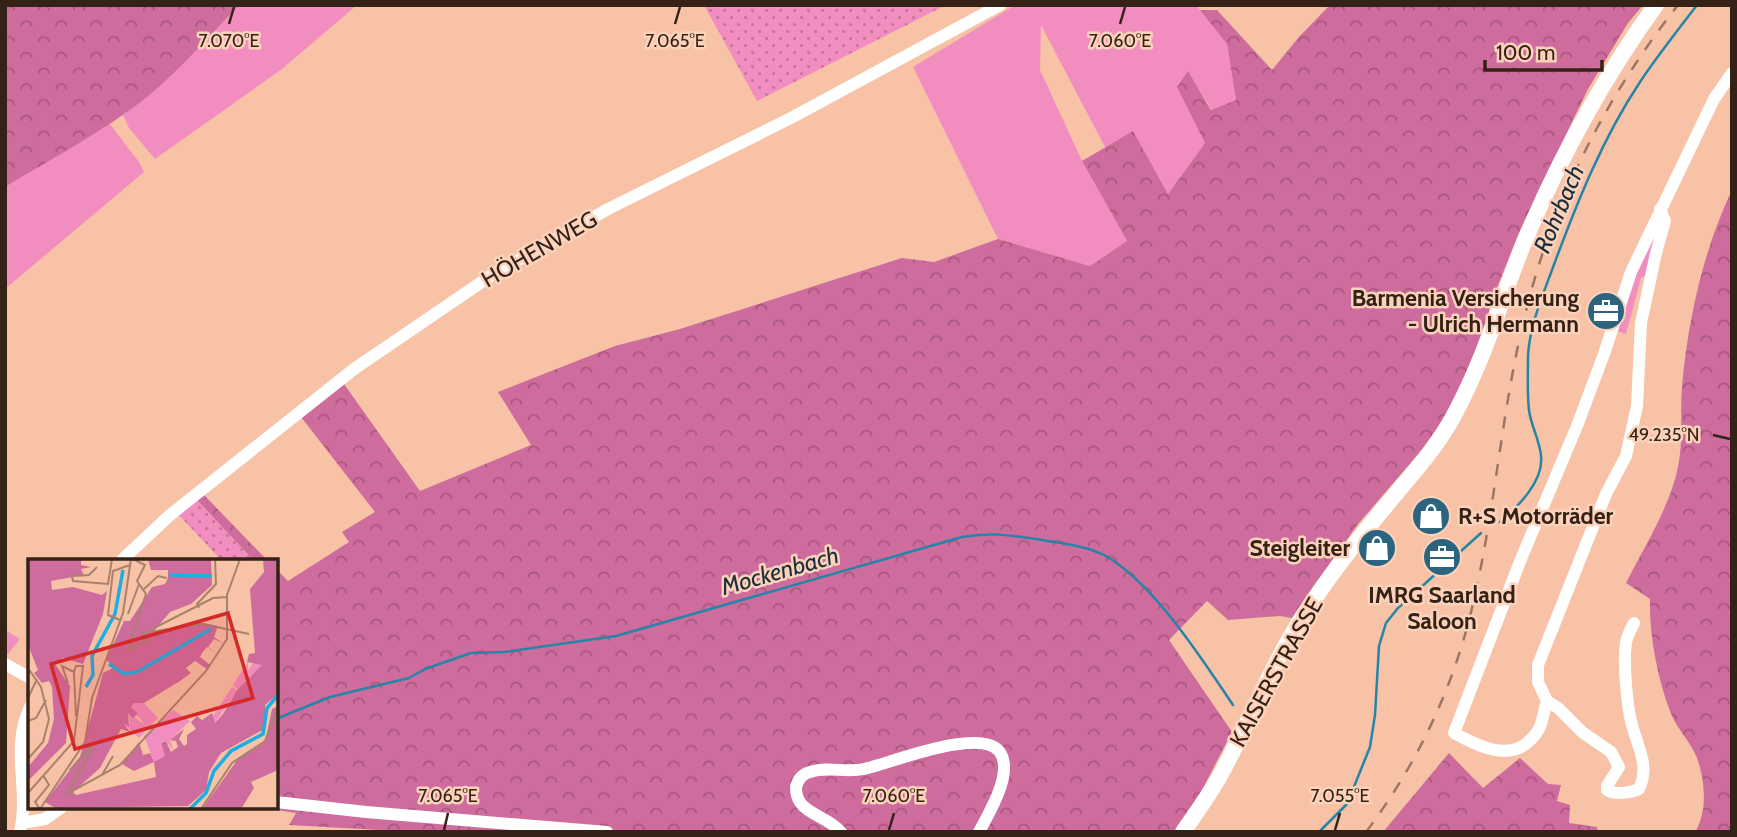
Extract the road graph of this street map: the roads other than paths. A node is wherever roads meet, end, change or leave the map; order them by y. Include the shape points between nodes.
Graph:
1 (1000, 5) edge
2 (1656, 5) edge
3 (1732, 73) edge
4 (1660, 209) junction
5 (124, 559) edge
6 (1634, 623) dead end
7 (5, 664) edge
8 (28, 677) edge
9 (1547, 701) junction
10 (28, 713) edge
11 (278, 802) edge
12 (799, 802) junction
13 (59, 809) edge
14 (21, 827) edge
15 (607, 832) edge
16 (841, 832) edge
17 (851, 832) edge
18 (979, 832) edge
19 (1184, 832) edge

1 - 5 street, HÖHENWEG via 791,118 608,209 492,275 326,390 170,515
2 - 19 main road, KAISERSTRASSE via 1598,93 1550,186 1503,293 1478,367 1452,419 1342,558 1307,610 1222,774
3 - 4 street via 1714,99
4 - 9 street via 1665,221 1641,323 1631,436 1541,655 1538,682
4 - 9 street via 1631,272 1577,426 1454,733 1486,749 1515,749 1539,728
6 - 9 street via 1625,647 1628,707 1644,760 1639,789 1624,793 1607,790 1619,767 1615,757
7 - 8 street
10 - 14 street via 20,737
11 - 15 street
12 - 16 street
12 - 17 street via 838,819
12 - 18 street via 797,782 808,772 864,769 955,745 985,743 1003,757 1004,775
13 - 14 street

